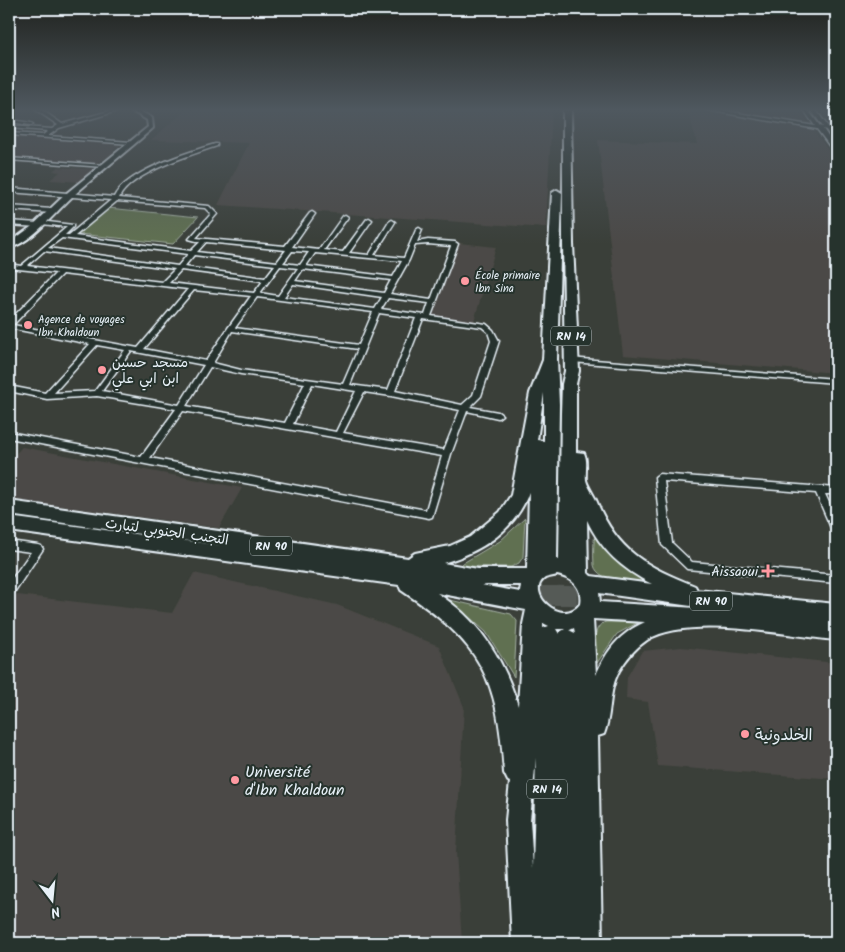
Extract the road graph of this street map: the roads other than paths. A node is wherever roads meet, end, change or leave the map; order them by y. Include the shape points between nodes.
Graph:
1 (118, 154) edge
2 (188, 154) edge
3 (562, 155) joint
4 (9, 159) edge
5 (104, 166) junction
6 (9, 190) edge
7 (71, 194) junction
8 (116, 199) junction
9 (9, 208) edge
10 (52, 211) junction
11 (312, 214) dead end
12 (345, 217) dead end
13 (369, 220) dead end
14 (392, 222) dead end
15 (9, 223) edge
16 (40, 224) junction
17 (419, 230) dead end
18 (61, 236) junction
19 (70, 237) junction
20 (9, 240) edge
21 (205, 240) junction
22 (18, 241) junction
23 (413, 244) junction
24 (9, 246) edge
25 (43, 249) junction
26 (290, 249) junction
27 (312, 251) junction
28 (320, 252) junction
29 (192, 253) junction
30 (345, 254) junction
31 (370, 257) junction
32 (406, 260) junction
33 (278, 265) junction
34 (9, 266) edge
35 (180, 267) junction
36 (302, 267) junction
37 (22, 268) junction
38 (60, 273) junction
39 (395, 279) junction
40 (268, 280) junction
41 (291, 282) junction
42 (164, 284) junction
43 (192, 287) junction
44 (386, 294) junction
45 (256, 295) junction
46 (280, 298) junction
47 (433, 302) junction
48 (377, 311) junction
49 (423, 317) junction
50 (9, 325) edge
51 (230, 329) junction
52 (96, 342) junction
53 (361, 347) junction
54 (130, 348) junction
55 (140, 350) junction
56 (550, 359) junction
57 (209, 364) junction
58 (572, 366) junction
59 (836, 381) edge
60 (310, 382) junction
61 (345, 387) junction
62 (9, 389) edge
63 (362, 389) junction
64 (97, 393) junction
65 (391, 393) junction
66 (47, 396) junction
67 (465, 407) junction
68 (181, 408) junction
69 (498, 415) dead end
70 (288, 426) junction
71 (9, 434) edge
72 (338, 435) junction
73 (447, 454) junction
74 (144, 461) junction
75 (580, 481) junction
76 (819, 490) junction
77 (836, 491) edge
78 (9, 508) edge
79 (9, 524) edge
80 (836, 528) edge
81 (9, 545) edge
82 (549, 558) tunnel mouth
83 (396, 570) junction
84 (578, 573) junction
85 (535, 575) junction
86 (836, 579) edge
87 (9, 591) edge
88 (534, 606) junction
89 (715, 610) junction
90 (585, 613) junction
91 (836, 613) edge
92 (836, 631) edge
93 (518, 820) junction
94 (589, 826) junction
95 (523, 938) edge
96 (545, 943) edge
97 (569, 943) edge
98 (589, 943) edge

1 - 5 street
2 - 8 street via 133,180 119,190
3 - 56 highway, RN 14 via 557,178
3 - 58 highway, RN 14
4 - 5 street
5 - 7 street
6 - 7 street
7 - 8 street
7 - 10 street
8 - 19 street
8 - 21 street via 207,207 214,214 192,239
9 - 10 street
10 - 16 street
11 - 26 street via 288,246
12 - 28 street
13 - 30 street
14 - 31 street
15 - 16 street
16 - 18 street via 71,226
16 - 22 street
17 - 23 street
18 - 19 street
18 - 25 street
19 - 29 street
20 - 22 street
21 - 26 street
21 - 29 street
22 - 24 street
23 - 32 street
23 - 47 street via 455,244
25 - 35 street
25 - 37 street
26 - 27 street
26 - 33 street
27 - 28 street
27 - 36 street
28 - 30 street
29 - 33 street
29 - 35 street
30 - 31 street
31 - 32 street
32 - 39 street
33 - 36 street
33 - 40 street
34 - 37 street
35 - 40 street
35 - 42 street
36 - 39 street
36 - 41 street
37 - 38 street
38 - 42 street
38 - 50 street
39 - 44 street
40 - 45 street
41 - 44 street
41 - 46 street
42 - 43 street
43 - 45 street
43 - 55 street
44 - 47 street
44 - 48 street
45 - 46 street
45 - 51 street
46 - 48 street
47 - 49 street
48 - 49 street
48 - 53 street
49 - 65 street
49 - 67 street via 484,325 491,331 495,341 477,396
50 - 52 street
51 - 53 street
51 - 57 street
52 - 54 street
52 - 66 street
53 - 61 street
54 - 55 street
54 - 64 street
55 - 57 street
56 - 82 highway, RN 14
56 - 83 highway via 532,414 522,489 514,507 482,540 456,552
56 - 85 highway via 539,425
57 - 60 street
57 - 68 street
58 - 59 street
58 - 75 highway
58 - 84 highway, RN 14 via 568,413
60 - 61 street
60 - 70 street
61 - 63 street
62 - 66 street
63 - 65 street
63 - 72 street
64 - 66 street
64 - 68 street
65 - 67 street
67 - 69 street
67 - 73 street
68 - 70 street
68 - 74 street
70 - 72 street
71 - 74 street
72 - 73 street
73 - 74 street via 428,514
75 - 84 highway
75 - 89 highway via 607,540 652,576
76 - 77 street
76 - 80 street
76 - 86 street via 659,476 666,545 690,566
78 - 83 highway, التجنب الجنوبي لتيارت / RN 90
79 - 83 highway, التجنب الجنوبي لتيارت / RN 90
81 - 87 street via 38,549
83 - 85 highway, التجنب الجنوبي لتيارت / RN 90 via 478,577
83 - 88 highway, التجنب الجنوبي لتيارت / RN 90
83 - 93 highway via 470,632 498,676 512,723
84 - 85 highway via 557,567
84 - 89 highway, RN 90
84 - 90 highway via 591,597
85 - 88 highway via 528,589
88 - 90 highway via 544,615 564,620
88 - 93 highway via 527,737
89 - 90 highway, RN 90
89 - 91 highway, RN 90
89 - 92 highway, RN 90
89 - 94 highway via 655,627 634,637 618,654 605,676 600,694
90 - 94 highway
93 - 95 highway
94 - 98 highway
96 - 97 highway, RN 14 via 558,637

